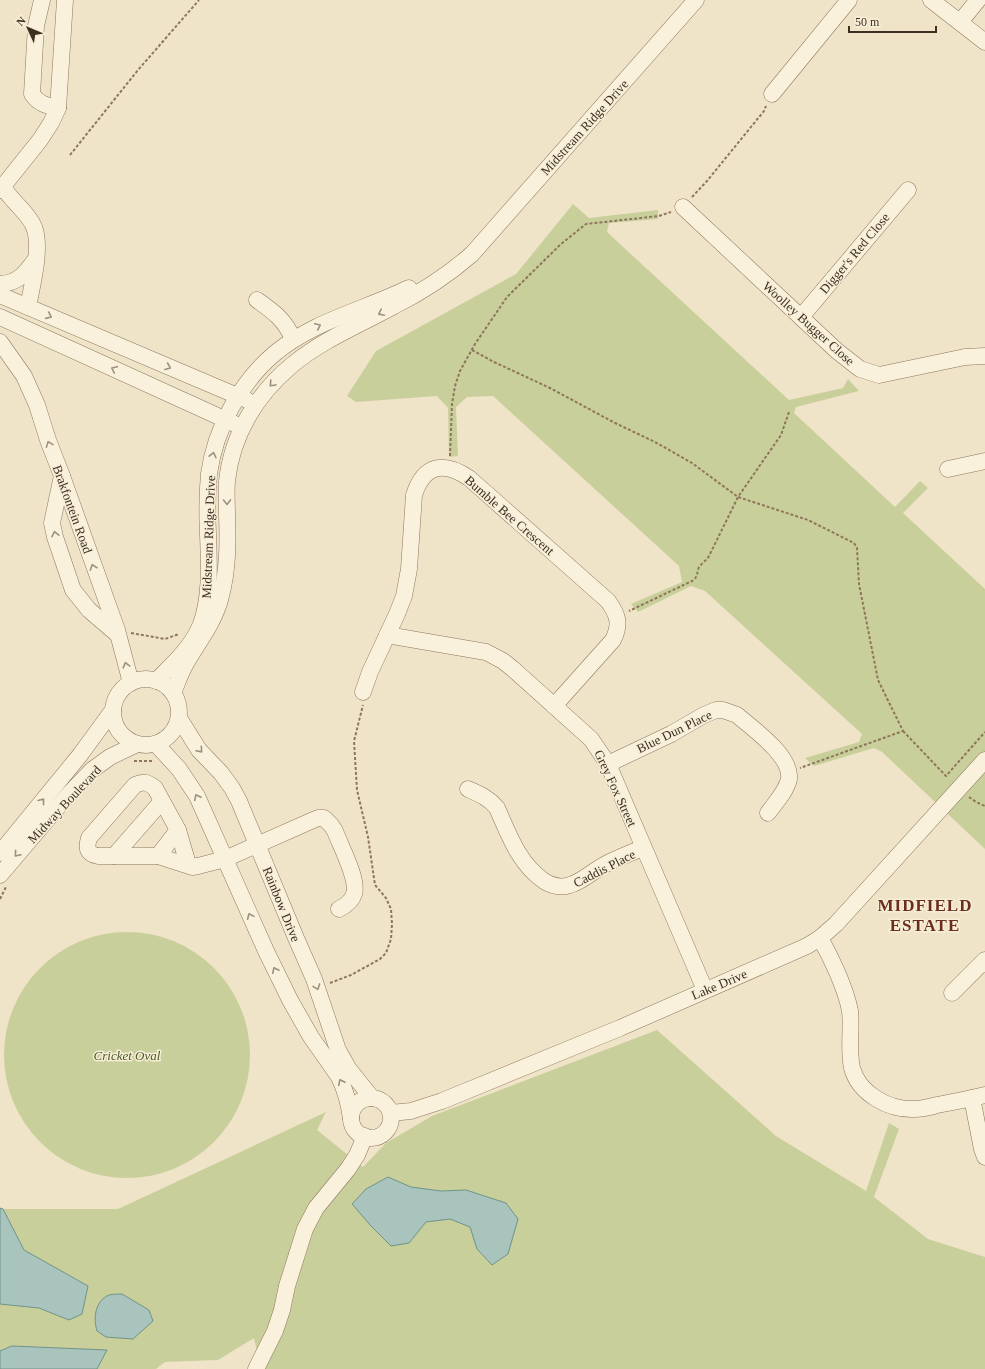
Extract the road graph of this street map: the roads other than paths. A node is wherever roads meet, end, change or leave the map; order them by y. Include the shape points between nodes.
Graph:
1 (42, 0) edge
2 (65, 0) edge
3 (696, 0) edge
4 (849, 0) edge
5 (931, 0) edge
6 (978, 0) edge
7 (960, 22) junction
8 (985, 42) edge
9 (772, 94) road end
10 (58, 108) junction
11 (1, 188) edge
12 (908, 190) dead end
13 (683, 207) road end
14 (472, 254) junction
15 (36, 259) junction
16 (0, 284) edge
17 (0, 295) edge
18 (257, 300) dead end
19 (14, 304) edge
20 (0, 317) edge
21 (801, 317) junction
22 (293, 339) junction
23 (53, 341) junction
24 (0, 342) edge
25 (985, 356) edge
26 (238, 396) junction
27 (255, 404) junction
28 (225, 420) junction
29 (242, 427) junction
30 (985, 461) edge
31 (948, 469) dead end
32 (62, 476) junction
33 (117, 631) junction
34 (387, 635) junction
35 (156, 681) junction
36 (131, 683) junction
37 (363, 692) road end
38 (173, 693) junction
39 (554, 706) junction
40 (113, 710) junction
41 (178, 718) junction
42 (138, 744) junction
43 (156, 744) junction
44 (985, 760) edge
45 (608, 764) junction
46 (468, 789) dead end
47 (162, 801) junction
48 (768, 814) dead end
49 (178, 830) junction
50 (258, 845) junction
51 (643, 848) junction
52 (0, 853) edge
53 (114, 856) junction
54 (158, 856) junction
55 (225, 859) junction
56 (188, 864) junction
57 (3, 881) edge
58 (339, 909) dead end
59 (820, 938) junction
60 (985, 960) edge
61 (705, 990) junction
62 (952, 994) dead end
63 (978, 1097) edge
64 (372, 1098) junction
65 (391, 1112) junction
66 (351, 1119) junction
67 (365, 1136) junction
68 (985, 1157) edge
69 (256, 1369) edge

1 - 10 street via 36,26 32,94 44,105
2 - 10 street
3 - 14 street, Midstream Ridge Drive
4 - 9 street
5 - 7 street
6 - 7 street
7 - 8 street
10 - 11 street via 40,140
11 - 15 street via 30,220 34,228
12 - 21 street, Digger's Red Close
13 - 21 street, Woolley Bugger Close
22 -> 14 street, Midstream Ridge Drive via 404,290
14 -> 27 street, Midstream Ridge Drive via 421,291 313,350 274,381
15 - 16 street via 20,279
15 - 19 street
17 - 19 street
18 - 22 street via 280,318
19 - 23 street via 17,314
19 -> 26 street
20 - 23 street
21 - 25 street, Woolley Bugger Close via 849,362 860,369 879,375
22 - 26 street, Midstream Ridge Drive via 258,369
28 -> 23 street
32 -> 24 street, Brakfontein Road via 24,376
26 - 27 street
26 - 28 street, Midstream Ridge Drive
27 - 29 street, Midstream Ridge Drive
28 - 29 street
35 -> 28 street, Midstream Ridge Drive via 190,644 205,611 209,576 209,473 213,452
29 -> 38 street, Midstream Ridge Drive via 235,444 227,482 227,560 221,598 213,619 186,664
30 - 31 street
33 -> 32 street, Brakfontein Road
33 -> 32 street via 85,606 73,590 52,523
36 -> 33 street, Brakfontein Road
34 - 37 street, Bumble Bee Crescent
34 - 39 street, Grey Fox Street via 486,652 503,661
34 - 39 street, Bumble Bee Crescent via 401,604 407,581 414,495 417,486 427,474 437,468 445,467 461,472 608,601 617,617 617,632 613,640
35 - 36 street via 141,680
35 - 38 street
36 - 40 street, Midway Boulevard via 119,694
38 - 41 street via 179,707
39 - 45 street, Grey Fox Street via 591,739
40 - 42 street via 114,721 119,731 127,740
52 -> 40 street, Midway Boulevard via 80,755
41 - 43 street via 171,734
41 -> 50 street, Rainbow Drive via 199,750 232,788
42 - 43 street, Midway Boulevard
42 -> 57 street, Midway Boulevard via 110,757 92,770 59,806
55 -> 43 street via 197,796 170,758
44 - 59 street, Lake Drive via 836,924
45 - 48 street, Blue Dun Place via 704,715 723,710 738,715 777,750 786,763 789,779
45 - 51 street, Grey Fox Street
46 - 51 street, Caddis Place via 492,802 524,863 540,878 555,886 571,885 605,865
47 - 49 street
47 - 53 street
47 - 53 street via 149,783 135,785 89,838 87,846 92,855
49 - 54 street
49 - 56 street
50 - 55 street
50 - 58 street via 318,818 328,821 354,879 354,893 345,906
50 -> 64 street, Rainbow Drive via 317,987 343,1060
51 - 61 street, Grey Fox Street
53 - 54 street
54 - 56 street
55 - 56 street via 192,867
66 -> 55 street via 350,1107 341,1082 300,1020
59 - 61 street, Lake Drive via 792,954
59 - 63 street via 850,1011 852,1069 868,1093 881,1102 903,1109
60 - 62 street
61 - 65 street, Lake Drive via 442,1101 411,1111
63 - 68 street via 982,1149
64 - 65 street via 384,1102
64 - 66 street via 360,1102 352,1112
65 - 67 street via 390,1126 386,1131 374,1138
66 - 67 street via 356,1131
67 - 69 street via 348,1169 316,1208 305,1229 275,1331

